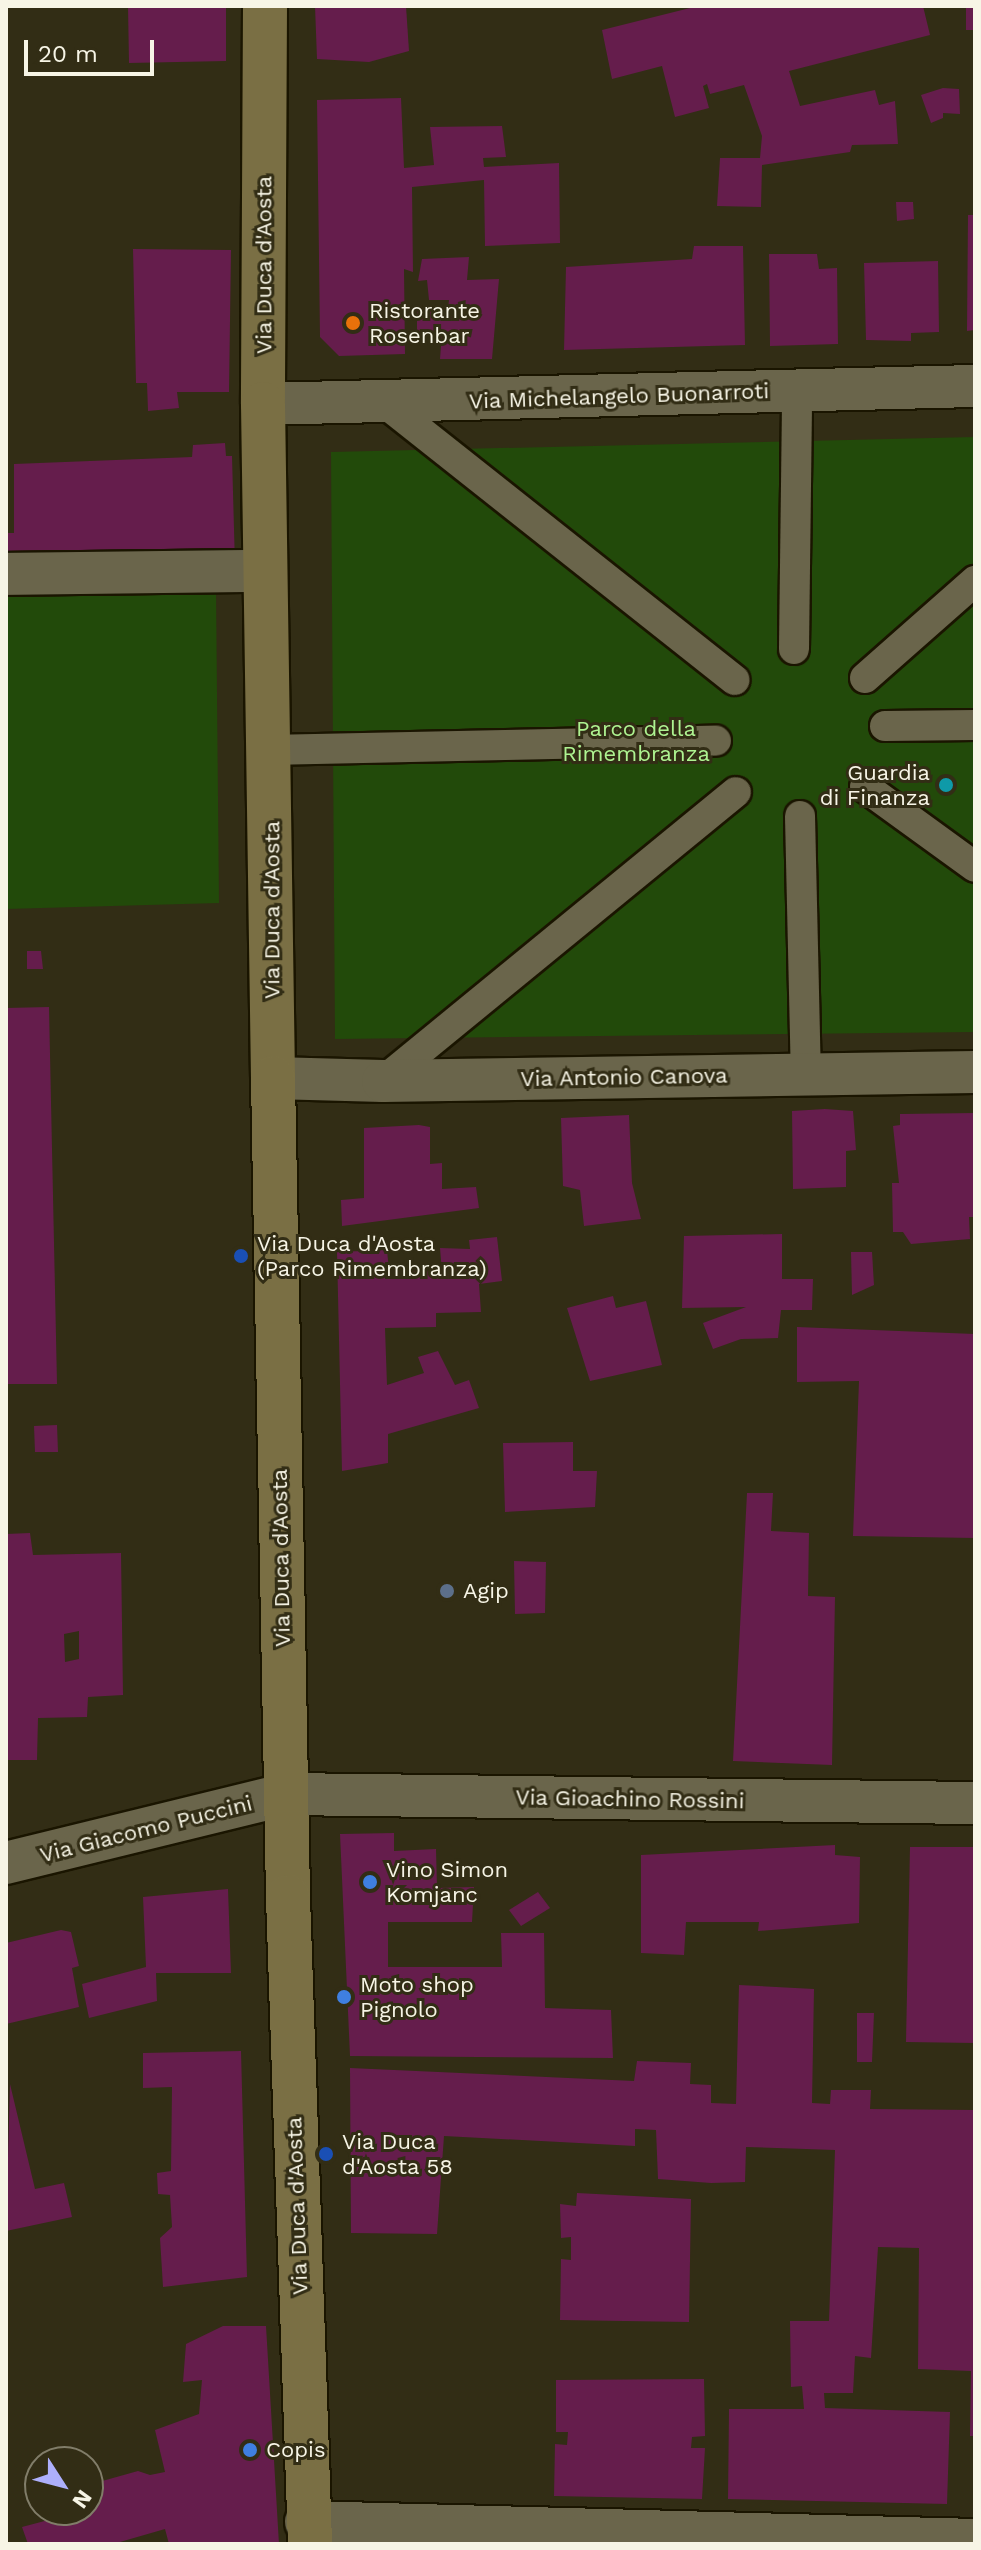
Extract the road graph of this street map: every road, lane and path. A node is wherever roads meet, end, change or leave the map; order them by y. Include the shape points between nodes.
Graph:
1 (265, 6) edge
2 (975, 386) edge
3 (797, 391) junction
4 (385, 403) junction
5 (263, 404) junction
6 (266, 571) junction
7 (6, 574) edge
8 (975, 581) edge
9 (794, 649) dead end
10 (865, 678) dead end
11 (734, 680) dead end
12 (975, 725) edge
13 (885, 726) dead end
14 (716, 741) dead end
15 (271, 750) junction
16 (865, 787) dead end
17 (736, 792) dead end
18 (800, 816) dead end
19 (975, 867) edge
20 (975, 1072) edge
21 (806, 1074) junction
22 (273, 1078) junction
23 (383, 1081) junction
24 (286, 1794) junction
25 (975, 1803) edge
26 (6, 1863) edge
27 (308, 2533) edge
28 (960, 2540) edge

1 - 5 main road, Via Duca d'Aosta
2 - 3 street, Via Michelangelo Buonarroti
3 - 4 street, Via Michelangelo Buonarroti
3 - 9 street
4 - 5 street, Via Michelangelo Buonarroti
4 - 11 street
5 - 6 main road, Via Duca d'Aosta
6 - 7 street
6 - 15 main road, Via Duca d'Aosta
8 - 10 street
12 - 13 street
14 - 15 street
15 - 22 main road, Via Duca d'Aosta
16 - 19 street
17 - 23 street
18 - 21 street
20 - 21 street, Via Antonio Canova
21 - 23 street, Via Antonio Canova
22 - 23 street, Via Antonio Canova
22 - 24 main road, Via Duca d'Aosta
24 - 25 street, Via Gioachino Rossini
24 - 26 street, Via Giacomo Puccini
24 - 27 main road, Via Duca d'Aosta
27 - 28 street

